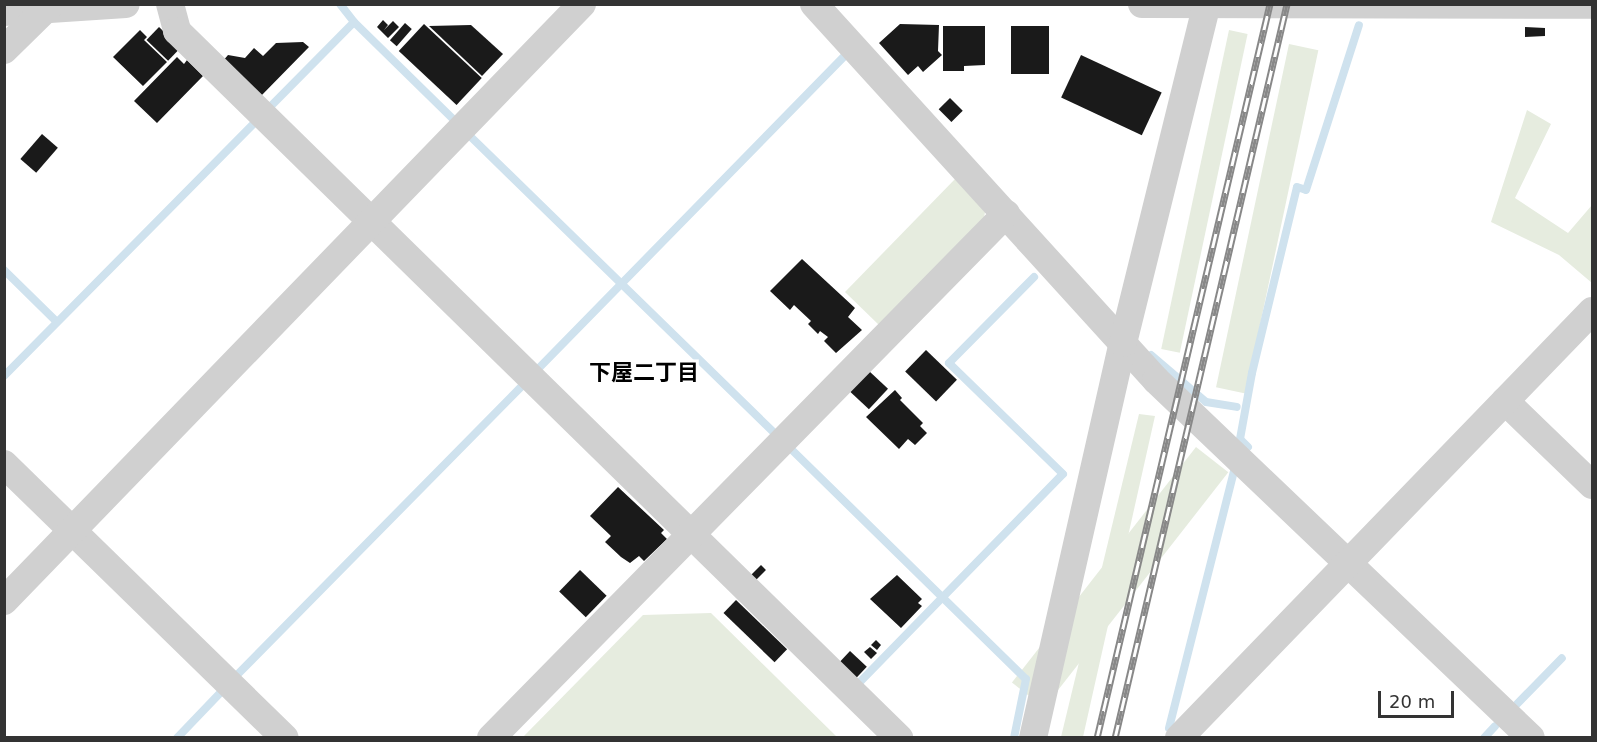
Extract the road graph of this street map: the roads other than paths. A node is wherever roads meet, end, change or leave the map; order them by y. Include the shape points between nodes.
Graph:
1 (126, 4) edge
2 (170, 4) edge
3 (582, 4) edge
4 (814, 4) edge
5 (1142, 4) edge
6 (1207, 5) edge
7 (1593, 5) edge
8 (47, 6) edge
9 (4, 12) edge
10 (4, 50) edge
11 (1006, 214) junction
12 (372, 221) junction
13 (1593, 311) edge
14 (1123, 343) junction
15 (1505, 401) junction
16 (4, 464) edge
17 (1593, 485) edge
18 (73, 531) junction
19 (690, 534) junction
20 (1348, 563) junction
21 (4, 601) edge
22 (285, 738) edge
23 (491, 738) edge
24 (899, 738) edge
25 (1033, 738) edge
26 (1179, 738) edge
27 (1531, 738) edge

1 - 8 street
2 - 12 street via 177,31
3 - 12 street
4 - 11 street
5 - 6 street
6 - 7 street
6 - 14 street
8 - 9 street
8 - 10 street
11 - 14 street
11 - 19 street
12 - 18 street
12 - 19 street
13 - 15 street
14 - 20 street via 1156,380
14 - 25 street
15 - 17 street
15 - 20 street
16 - 18 street
18 - 21 street
18 - 22 street
19 - 23 street
19 - 24 street
20 - 26 street
20 - 27 street

